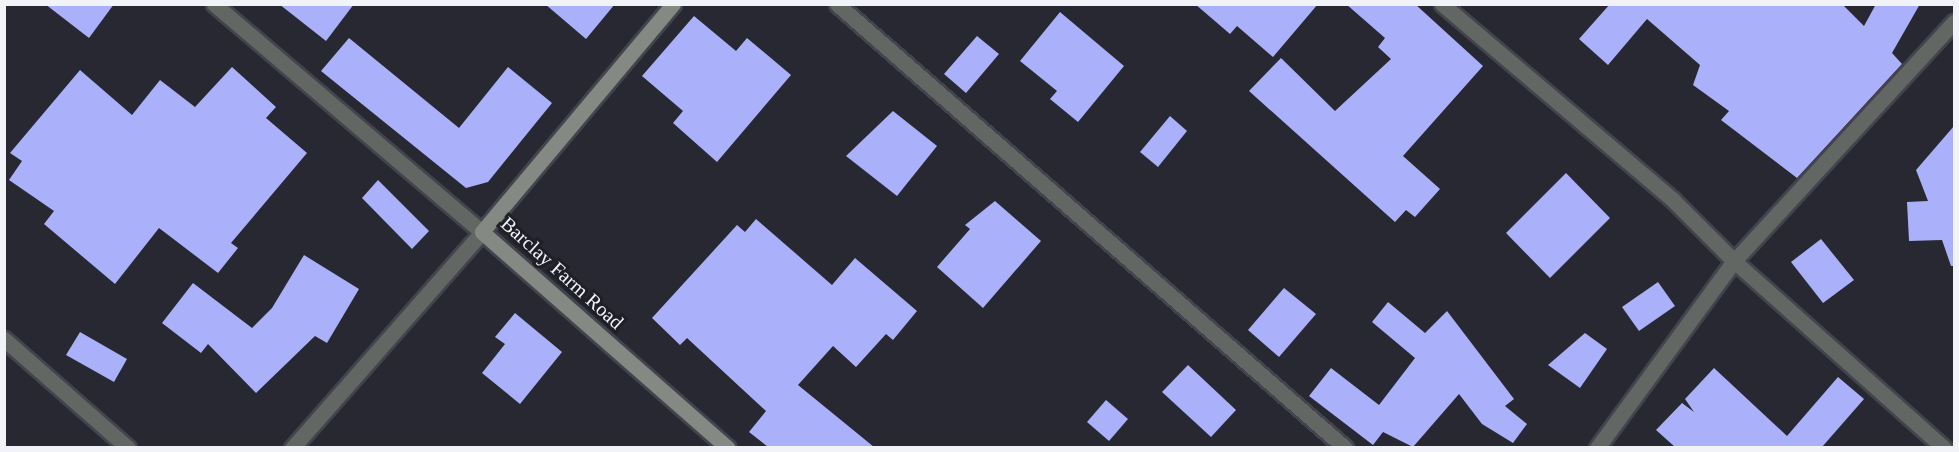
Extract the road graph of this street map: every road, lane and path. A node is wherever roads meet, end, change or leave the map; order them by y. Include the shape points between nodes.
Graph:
1 (214, 4) edge
2 (673, 4) edge
3 (837, 4) edge
4 (1442, 4) edge
5 (1954, 22) edge
6 (482, 232) junction
7 (1734, 261) junction
8 (4, 339) edge
9 (128, 447) edge
10 (292, 447) edge
11 (728, 447) edge
12 (1345, 447) edge
13 (1597, 447) edge
14 (1944, 447) edge

1 - 6 street
2 - 6 street, Barclay Farm Road
3 - 12 street
4 - 7 street via 1673,200
5 - 7 street
6 - 10 street
6 - 11 street, Barclay Farm Road
7 - 13 street
7 - 14 street
8 - 9 street

